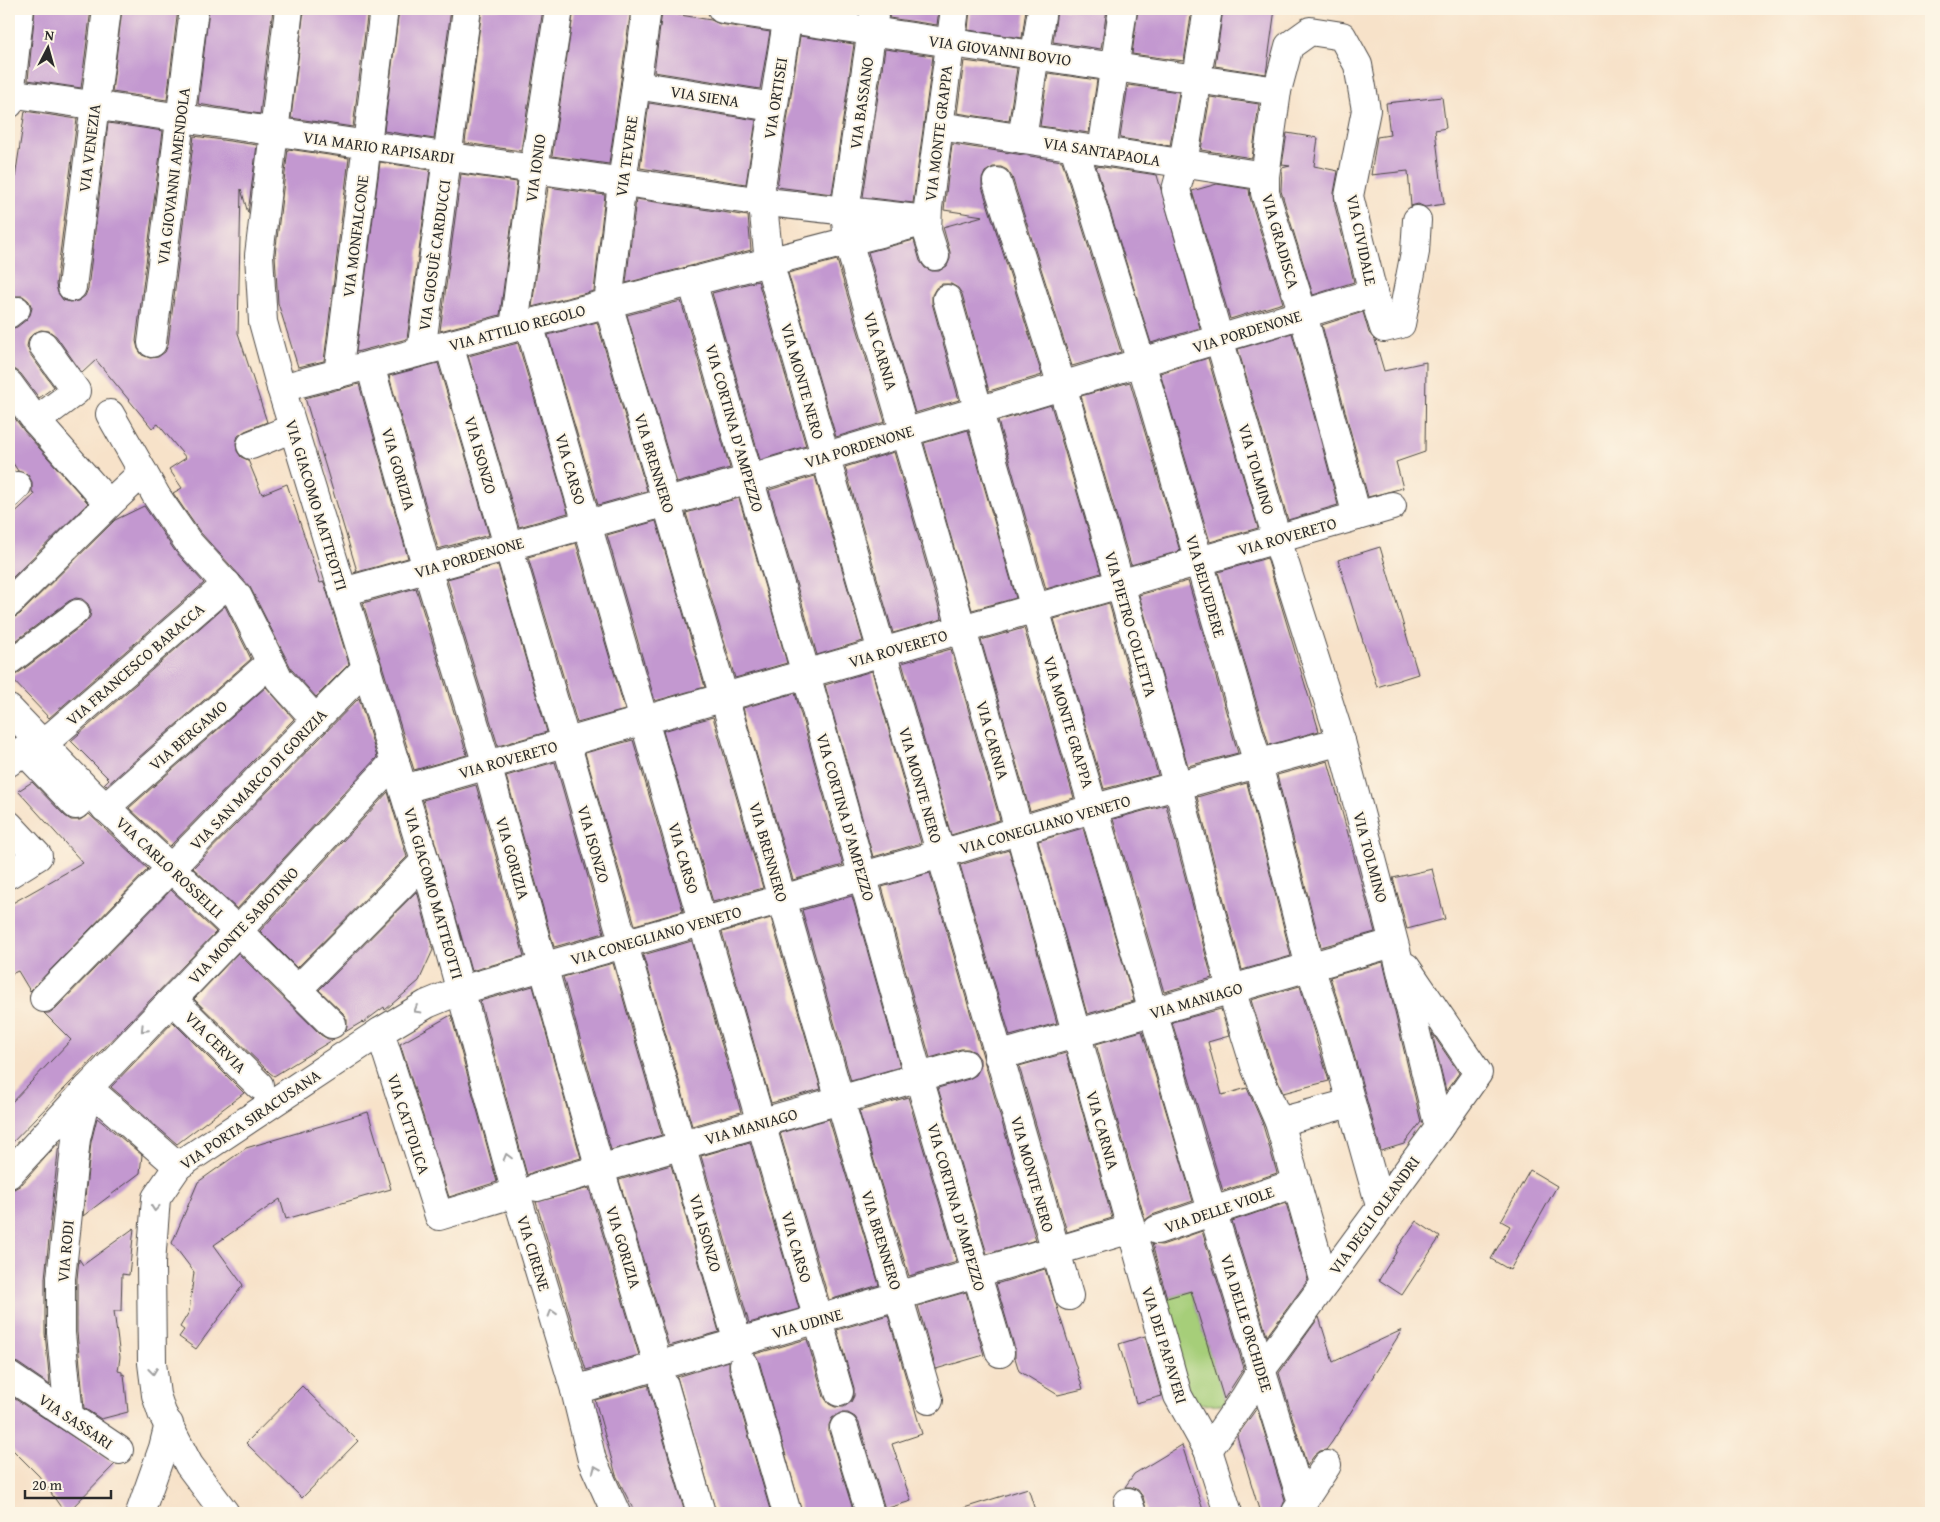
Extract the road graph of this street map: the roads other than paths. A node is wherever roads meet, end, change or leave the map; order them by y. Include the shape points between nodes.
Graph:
1 (20, 9) edge
2 (108, 9) edge
3 (194, 9) edge
4 (289, 9) edge
5 (384, 9) edge
6 (467, 9) edge
7 (559, 9) edge
8 (647, 9) edge
9 (722, 9) edge
10 (955, 9) edge
11 (1042, 9) edge
12 (1123, 9) edge
13 (1208, 9) edge
14 (788, 14) edge
15 (874, 20) edge
16 (1310, 31) joint
17 (950, 42) junction
18 (1035, 55) junction
19 (1114, 66) junction
20 (1196, 79) junction
21 (636, 85) junction
22 (1277, 91) junction
23 (9, 97) edge
24 (94, 106) junction
25 (773, 107) junction
26 (180, 118) junction
27 (939, 126) junction
28 (273, 131) junction
29 (1022, 139) junction
30 (366, 145) junction
31 (1074, 147) junction
32 (1102, 151) junction
33 (447, 156) junction
34 (1183, 164) junction
35 (534, 169) junction
36 (1265, 176) junction
37 (622, 182) junction
38 (997, 182) dead end
39 (757, 196) junction
40 (846, 204) junction
41 (927, 220) junction
42 (1417, 220) dead end
43 (849, 246) junction
44 (935, 256) dead end
45 (765, 267) junction
46 (692, 281) junction
47 (72, 287) dead end
48 (1373, 293) junction
49 (947, 298) dead end
50 (608, 304) junction
51 (1303, 314) junction
52 (522, 326) junction
53 (1220, 339) junction
54 (152, 343) dead end
55 (43, 345) dead end
56 (449, 345) junction
57 (421, 352) junction
58 (1141, 362) junction
59 (370, 365) junction
60 (338, 374) junction
61 (9, 384) edge
62 (1062, 386) junction
63 (281, 388) junction
64 (980, 410) junction
65 (110, 414) dead end
66 (36, 421) junction
67 (293, 428) junction
68 (905, 433) junction
69 (251, 445) dead end
70 (825, 457) junction
71 (143, 472) junction
72 (750, 479) junction
73 (667, 502) junction
74 (108, 504) junction
75 (1392, 506) dead end
76 (1357, 516) junction
77 (587, 524) junction
78 (1277, 539) junction
79 (507, 546) junction
80 (1199, 561) junction
81 (427, 569) junction
82 (227, 584) junction
83 (1120, 584) junction
84 (344, 592) junction
85 (9, 603) edge
86 (1035, 608) junction
87 (77, 612) dead end
88 (962, 629) junction
89 (882, 652) junction
90 (9, 663) edge
91 (270, 663) junction
92 (367, 667) junction
93 (806, 674) junction
94 (724, 697) junction
95 (9, 709) edge
96 (316, 720) junction
97 (644, 720) junction
98 (1341, 741) junction
99 (566, 742) junction
100 (43, 744) junction
101 (395, 761) junction
102 (9, 762) edge
103 (1258, 764) junction
104 (487, 765) junction
105 (1178, 787) junction
106 (404, 789) junction
107 (97, 800) junction
108 (1095, 808) junction
109 (9, 825) edge
110 (1018, 832) junction
111 (941, 854) junction
112 (425, 861) junction
113 (172, 869) junction
114 (9, 874) edge
115 (862, 876) junction
116 (782, 899) junction
117 (703, 922) junction
118 (238, 930) junction
119 (623, 944) junction
120 (1395, 948) junction
121 (544, 967) junction
122 (1310, 967) junction
123 (1231, 989) junction
124 (297, 990) junction
125 (461, 990) junction
126 (44, 998) dead end
127 (173, 1000) junction
128 (1154, 1012) junction
129 (332, 1024) dead end
130 (380, 1032) junction
131 (1076, 1034) junction
132 (998, 1056) junction
133 (965, 1064) dead end
134 (919, 1078) junction
135 (259, 1085) dead end
136 (88, 1088) junction
137 (840, 1100) junction
138 (1350, 1103) junction
139 (1279, 1122) junction
140 (761, 1123) junction
141 (1438, 1128) junction
142 (1192, 1144) joint
143 (680, 1146) junction
144 (178, 1166) junction
145 (600, 1169) junction
146 (9, 1174) edge
147 (1289, 1185) junction
148 (527, 1190) junction
149 (1380, 1206) junction
150 (1212, 1212) junction
151 (439, 1216) joint
152 (1144, 1230) junction
153 (1047, 1253) junction
154 (977, 1273) junction
155 (1325, 1283) junction
156 (899, 1296) junction
157 (1069, 1296) dead end
158 (818, 1319) junction
159 (654, 1350) dead end
160 (1000, 1353) dead end
161 (741, 1354) junction
162 (1262, 1369) junction
163 (9, 1376) edge
164 (664, 1385) dead end
165 (575, 1390) junction
166 (839, 1392) dead end
167 (929, 1400) dead end
168 (69, 1416) junction
169 (168, 1424) junction
170 (844, 1428) dead end
171 (119, 1450) dead end
172 (1208, 1450) junction
173 (1327, 1465) dead end
174 (1299, 1508) edge
175 (140, 1513) edge
176 (225, 1513) edge
177 (616, 1513) edge
178 (701, 1513) edge
179 (787, 1513) edge
180 (870, 1513) edge
181 (1228, 1513) edge

1 - 23 street
2 - 24 street, VIA VENEZIA
3 - 26 street, VIA GIOVANNI AMENDOLA
4 - 28 street, VIA GIACOMO MATTEOTTI
5 - 30 street, VIA MONFALCONE
6 - 33 street, VIA GIOSUÈ CARDUCCI
7 - 35 street, VIA IONIO
8 - 21 street, VIA TEVERE
9 - 14 street, VIA GIOVANNI BOVIO
10 - 17 street, VIA MONTE GRAPPA
11 - 18 street
12 - 19 street
13 - 20 street, VIA TOLMINO
14 - 15 street, VIA GIOVANNI BOVIO
14 - 25 street, VIA ORTISEI
15 - 17 street, VIA GIOVANNI BOVIO
15 - 40 street, VIA BASSANO
16 - 22 street, VIA GRADISCA via 1289,46
16 - 48 street, VIA CIVIDALE via 1342,36 1358,65 1366,110 1349,196
17 - 18 street, VIA GIOVANNI BOVIO
17 - 27 street, VIA MONTE GRAPPA
18 - 19 street, VIA GIOVANNI BOVIO
18 - 29 street
19 - 20 street, VIA GIOVANNI BOVIO
19 - 32 street
20 - 22 street, VIA GIOVANNI BOVIO
20 - 34 street, VIA TOLMINO
21 - 25 street, VIA SIENA
21 - 37 street, VIA TEVERE
22 - 36 street, VIA GRADISCA
23 - 24 street, VIA MARIO RAPISARDI
24 - 26 street, VIA MARIO RAPISARDI
24 - 47 street, VIA VENEZIA
25 - 39 street, VIA ORTISEI
26 - 28 street, VIA MARIO RAPISARDI
26 - 54 street, VIA GIOVANNI AMENDOLA
27 - 29 street, VIA SANTAPAOLA
27 - 41 street, VIA MONTE GRAPPA
28 - 30 street, VIA MARIO RAPISARDI
28 - 63 street, VIA GIACOMO MATTEOTTI via 259,255 264,322
29 - 31 street, VIA SANTAPAOLA
30 - 33 street, VIA MARIO RAPISARDI
30 - 60 street, VIA MONFALCONE
31 - 32 street, VIA SANTAPAOLA
31 - 58 street, VIA BELVEDERE
32 - 34 street, VIA SANTAPAOLA
33 - 35 street, VIA MARIO RAPISARDI
33 - 57 street, VIA GIOSUÈ CARDUCCI
34 - 36 street, VIA SANTAPAOLA
34 - 53 street, VIA TOLMINO via 1176,190
35 - 37 street, VIA MARIO RAPISARDI
35 - 52 street, VIA IONIO
36 - 51 street, VIA GRADISCA via 1265,193
37 - 39 street, VIA MARIO RAPISARDI
37 - 50 street, VIA TEVERE
38 - 62 street, VIA PIETRO COLLETTA
39 - 40 street, VIA MARIO RAPISARDI
39 - 45 street, VIA ORTISEI
40 - 41 street, VIA MARIO RAPISARDI
40 - 43 street, VIA BASSANO
41 - 43 street, VIA ATTILIO REGOLO
41 - 44 street, VIA MONTE GRAPPA
42 - 48 street, VIA CIVIDALE via 1415,252 1401,324 1384,328
43 - 45 street, VIA ATTILIO REGOLO
43 - 68 street, VIA CARNIA
45 - 46 street, VIA ATTILIO REGOLO
45 - 70 street, VIA MONTE NERO
46 - 50 street, VIA ATTILIO REGOLO
46 - 72 street, VIA CORTINA D'AMPEZZO
48 - 51 street, VIA PORDENONE
49 - 64 street, VIA MONTE GRAPPA
50 - 52 street, VIA ATTILIO REGOLO
50 - 73 street, VIA BRENNERO
51 - 53 street, VIA PORDENONE
51 - 76 street, VIA GRADISCA
52 - 56 street, VIA ATTILIO REGOLO
52 - 77 street, VIA CARSO
53 - 58 street, VIA PORDENONE
53 - 78 street, VIA TOLMINO
55 - 66 street via 76,390
56 - 57 street, VIA ATTILIO REGOLO
56 - 79 street, VIA ISONZO
57 - 59 street, VIA ATTILIO REGOLO
58 - 62 street, VIA PORDENONE
58 - 80 street, VIA BELVEDERE
59 - 60 street, VIA ATTILIO REGOLO
59 - 81 street, VIA GORIZIA
60 - 63 street, VIA ATTILIO REGOLO
61 - 66 street
62 - 64 street, VIA PORDENONE
62 - 83 street, VIA PIETRO COLLETTA
63 - 67 street, VIA GIACOMO MATTEOTTI
64 - 68 street, VIA PORDENONE
64 - 86 street, VIA MONTE GRAPPA
65 - 71 street
66 - 74 street
67 - 69 street
67 - 84 street, VIA GIACOMO MATTEOTTI
68 - 70 street, VIA PORDENONE
68 - 88 street, VIA CARNIA
70 - 72 street, VIA PORDENONE
70 - 89 street, VIA MONTE NERO
71 - 74 street
71 - 82 street via 188,542
72 - 73 street, VIA PORDENONE
72 - 93 street, VIA CORTINA D'AMPEZZO
73 - 77 street, VIA PORDENONE
73 - 94 street, VIA BRENNERO
74 - 85 street
75 - 76 street, VIA ROVERETO
76 - 78 street, VIA ROVERETO
77 - 79 street, VIA PORDENONE
77 - 97 street, VIA CARSO
78 - 80 street, VIA ROVERETO
78 - 98 street, VIA TOLMINO
79 - 81 street, VIA PORDENONE
79 - 99 street, VIA ISONZO
80 - 83 street, VIA ROVERETO
80 - 103 street, VIA BELVEDERE
81 - 84 street, VIA PORDENONE
81 - 104 street, VIA GORIZIA
82 - 91 street via 238,597
82 - 100 street, VIA FRANCESCO BARACCA
83 - 86 street, VIA ROVERETO
83 - 105 street, VIA PIETRO COLLETTA
84 - 92 street, VIA GIACOMO MATTEOTTI
86 - 88 street, VIA ROVERETO
86 - 108 street, VIA MONTE GRAPPA
87 - 90 street
88 - 89 street, VIA ROVERETO
88 - 110 street, VIA CARNIA
89 - 93 street, VIA ROVERETO
89 - 111 street, VIA MONTE NERO
91 - 96 street via 279,679
91 - 107 street, VIA BERGAMO
92 - 96 street, VIA SAN MARCO DI GORIZIA
92 - 101 street, VIA GIACOMO MATTEOTTI
93 - 94 street, VIA ROVERETO
93 - 115 street, VIA CORTINA D'AMPEZZO
94 - 97 street, VIA ROVERETO
94 - 116 street, VIA BRENNERO
95 - 100 street, VIA CARLO ROSSELLI
96 - 113 street, VIA SAN MARCO DI GORIZIA
97 - 99 street, VIA ROVERETO
97 - 117 street, VIA CARSO
98 - 103 street, VIA CONEGLIANO VENETO
98 - 120 street, VIA TOLMINO
99 - 104 street, VIA ROVERETO
99 - 119 street, VIA ISONZO
100 - 107 street, VIA CARLO ROSSELLI
101 - 106 street, VIA GIACOMO MATTEOTTI
101 - 118 street, VIA MONTE SABOTINO
102 - 107 street, VIA BERGAMO via 23,750 76,805
103 - 105 street, VIA CONEGLIANO VENETO
103 - 122 street, VIA BELVEDERE
104 - 106 street, VIA ROVERETO
104 - 121 street, VIA GORIZIA
105 - 108 street, VIA CONEGLIANO VENETO
105 - 123 street, VIA PIETRO COLLETTA
106 - 112 street, VIA GIACOMO MATTEOTTI
107 - 113 street, VIA CARLO ROSSELLI
108 - 110 street, VIA CONEGLIANO VENETO
108 - 128 street, VIA MONTE GRAPPA
109 - 114 street via 38,856
110 - 111 street, VIA CONEGLIANO VENETO
110 - 131 street, VIA CARNIA
111 - 115 street, VIA CONEGLIANO VENETO
111 - 132 street, VIA MONTE NERO
112 - 124 street
112 - 125 street, VIA GIACOMO MATTEOTTI
113 - 118 street, VIA CARLO ROSSELLI
113 - 126 street, VIA SAN MARCO DI GORIZIA
115 - 116 street, VIA CONEGLIANO VENETO
115 - 134 street, VIA CORTINA D'AMPEZZO
116 - 117 street, VIA CONEGLIANO VENETO
116 - 137 street, VIA BRENNERO
117 - 119 street, VIA CONEGLIANO VENETO
117 - 140 street, VIA CARSO
118 - 124 street, VIA CARLO ROSSELLI
118 - 127 street, VIA MONTE SABOTINO
119 - 121 street, VIA CONEGLIANO VENETO
119 - 143 street, VIA ISONZO
120 - 122 street, VIA MANIAGO
120 - 141 street
120 - 141 street, VIA DEGLI OLEANDRI via 1478,1073
121 - 125 street, VIA CONEGLIANO VENETO
121 - 145 street, VIA GORIZIA
122 - 123 street, VIA MANIAGO
122 - 138 street, VIA BELVEDERE
123 - 128 street, VIA MANIAGO
123 - 139 street, VIA PIETRO COLLETTA via 1256,1069
124 - 129 street, VIA CARLO ROSSELLI
125 -> 130 street, VIA PORTA SIRACUSANA via 427,1004
148 -> 125 street, VIA CIRENE
127 - 135 street, VIA CERVIA
127 -> 136 street, VIA MONTE SABOTINO
128 - 131 street, VIA MANIAGO
128 - 142 street, VIA MONTE GRAPPA
130 - 144 street, VIA PORTA SIRACUSANA
130 - 151 street, VIA CATTOLICA
131 - 132 street, VIA MANIAGO
131 - 152 street, VIA CARNIA
132 - 153 street, VIA MONTE NERO
133 - 134 street, VIA MANIAGO
134 - 137 street, VIA MANIAGO
134 - 154 street, VIA CORTINA D'AMPEZZO
136 - 144 street
136 - 146 street
136 - 168 street, VIA RODI via 76,1139 61,1278 61,1333
137 - 140 street, VIA MANIAGO
137 - 156 street, VIA BRENNERO
138 - 139 street
138 - 149 street, VIA BELVEDERE
139 - 147 street, VIA PIETRO COLLETTA
140 - 143 street, VIA MANIAGO
140 - 158 street, VIA CARSO
141 - 149 street, VIA DEGLI OLEANDRI
142 - 150 street, VIA DELLE ORCHIDEE
143 - 145 street, VIA MANIAGO
143 - 161 street, VIA ISONZO
144 -> 169 street, VIA PORTA SIRACUSANA via 156,1198 151,1263 152,1363 156,1396
145 - 148 street, VIA MANIAGO
145 - 159 street, VIA GORIZIA
147 - 150 street, VIA DELLE VIOLE
147 - 155 street, VIA PIETRO COLLETTA
148 - 151 street, VIA MANIAGO
165 -> 148 street, VIA CIRENE
149 - 155 street, VIA DEGLI OLEANDRI
150 - 152 street, VIA DELLE VIOLE
150 - 162 street, VIA DELLE ORCHIDEE
152 - 153 street, VIA UDINE
152 - 172 street, VIA DEI PAPAVERI via 1178,1396
153 - 154 street, VIA UDINE
153 - 157 street, VIA MONTE NERO
154 - 156 street, VIA UDINE
154 - 160 street, VIA CORTINA D'AMPEZZO
155 - 162 street, VIA DEGLI OLEANDRI
156 - 158 street, VIA UDINE
156 - 167 street, VIA BRENNERO
158 - 161 street, VIA UDINE
158 - 166 street, VIA CARSO
161 - 165 street, VIA UDINE
161 - 179 street, VIA ISONZO
162 - 172 street, VIA DEGLI OLEANDRI
162 - 174 street, VIA DELLE ORCHIDEE
163 - 168 street, VIA SASSARI
164 - 178 street
177 -> 165 street, VIA CIRENE via 592,1460
168 - 171 street, VIA SASSARI
169 - 175 street
169 - 176 street, VIA PORTA SIRACUSANA via 189,1465
170 - 180 street
172 - 181 street, VIA DEI PAPAVERI
173 - 174 street

